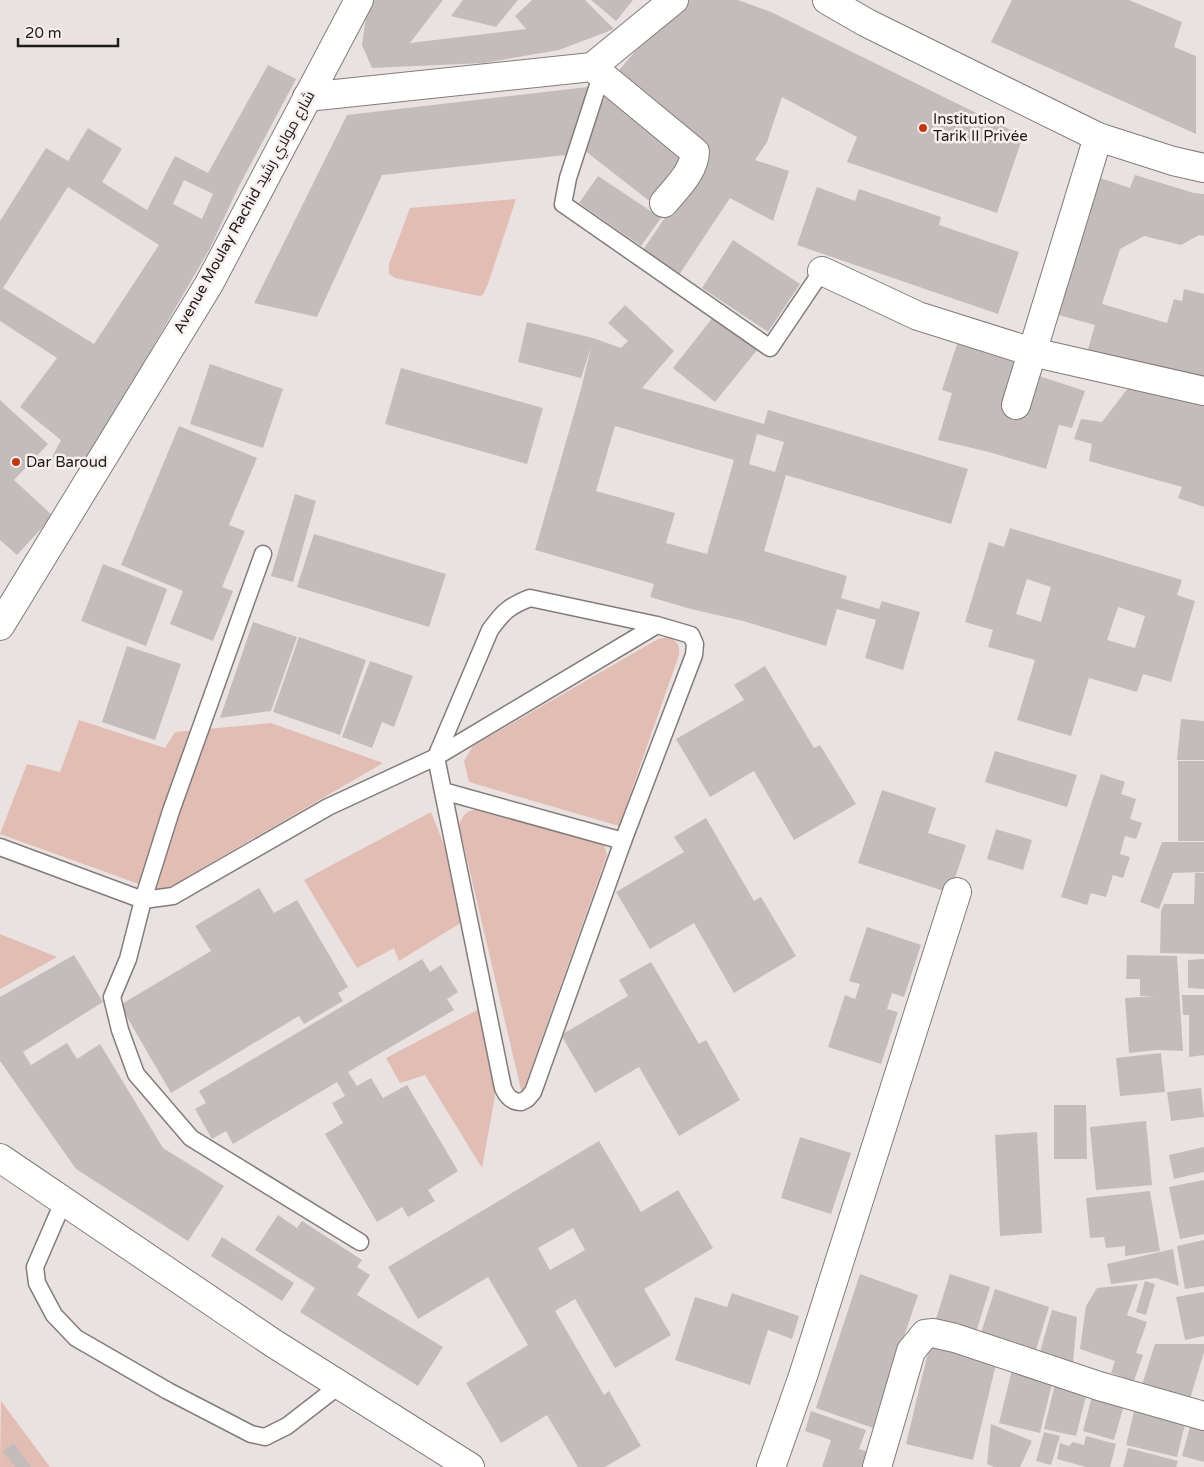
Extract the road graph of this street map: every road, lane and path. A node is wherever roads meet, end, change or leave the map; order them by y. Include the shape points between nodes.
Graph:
1 (359, 0) edge
2 (674, 0) edge
3 (827, 0) edge
4 (596, 72) junction
5 (307, 97) junction
6 (1098, 137) junction
7 (1204, 168) edge
8 (664, 203) dead end
9 (822, 271) joint
10 (1032, 352) junction
11 (1204, 391) edge
12 (1016, 405) dead end
13 (263, 554) dead end
14 (657, 625) junction
15 (0, 626) edge
16 (436, 757) junction
17 (443, 791) junction
18 (623, 841) junction
19 (0, 847) edge
20 (957, 892) dead end
21 (143, 900) junction
22 (0, 1158) edge
23 (64, 1200) junction
24 (360, 1242) dead end
25 (340, 1385) junction
26 (1204, 1416) edge
27 (470, 1467) edge
28 (770, 1467) edge
29 (876, 1467) edge

1 - 5 street, Avenue Moulay Rachid شارع مولاي رشيد
2 - 4 street
3 - 6 street
4 - 5 street
4 - 8 street via 694,152 688,173
4 - 9 lane via 563,204 770,348
5 - 15 street, Avenue Moulay Rachid شارع مولاي رشيد via 209,284
6 - 7 street
6 - 10 street
9 - 10 street via 918,316
10 - 11 street
10 - 12 street
13 - 21 lane via 171,811
14 - 16 lane
14 - 16 lane via 530,598 514,604 490,630
14 - 18 lane via 691,636 695,644 694,655
16 - 17 lane
16 - 21 lane via 328,807 173,896
17 - 18 lane
17 - 18 lane via 503,1088 507,1096 516,1102 527,1099 533,1092
19 - 21 lane
20 - 28 street via 803,1376
21 - 24 lane via 128,959 112,997 136,1074 191,1138
22 - 23 street
23 - 25 street
23 - 25 lane via 35,1267 37,1283 54,1315 76,1338 250,1434 266,1437 287,1426
25 - 27 street
26 - 29 street via 1099,1386 955,1338 925,1334 911,1351

